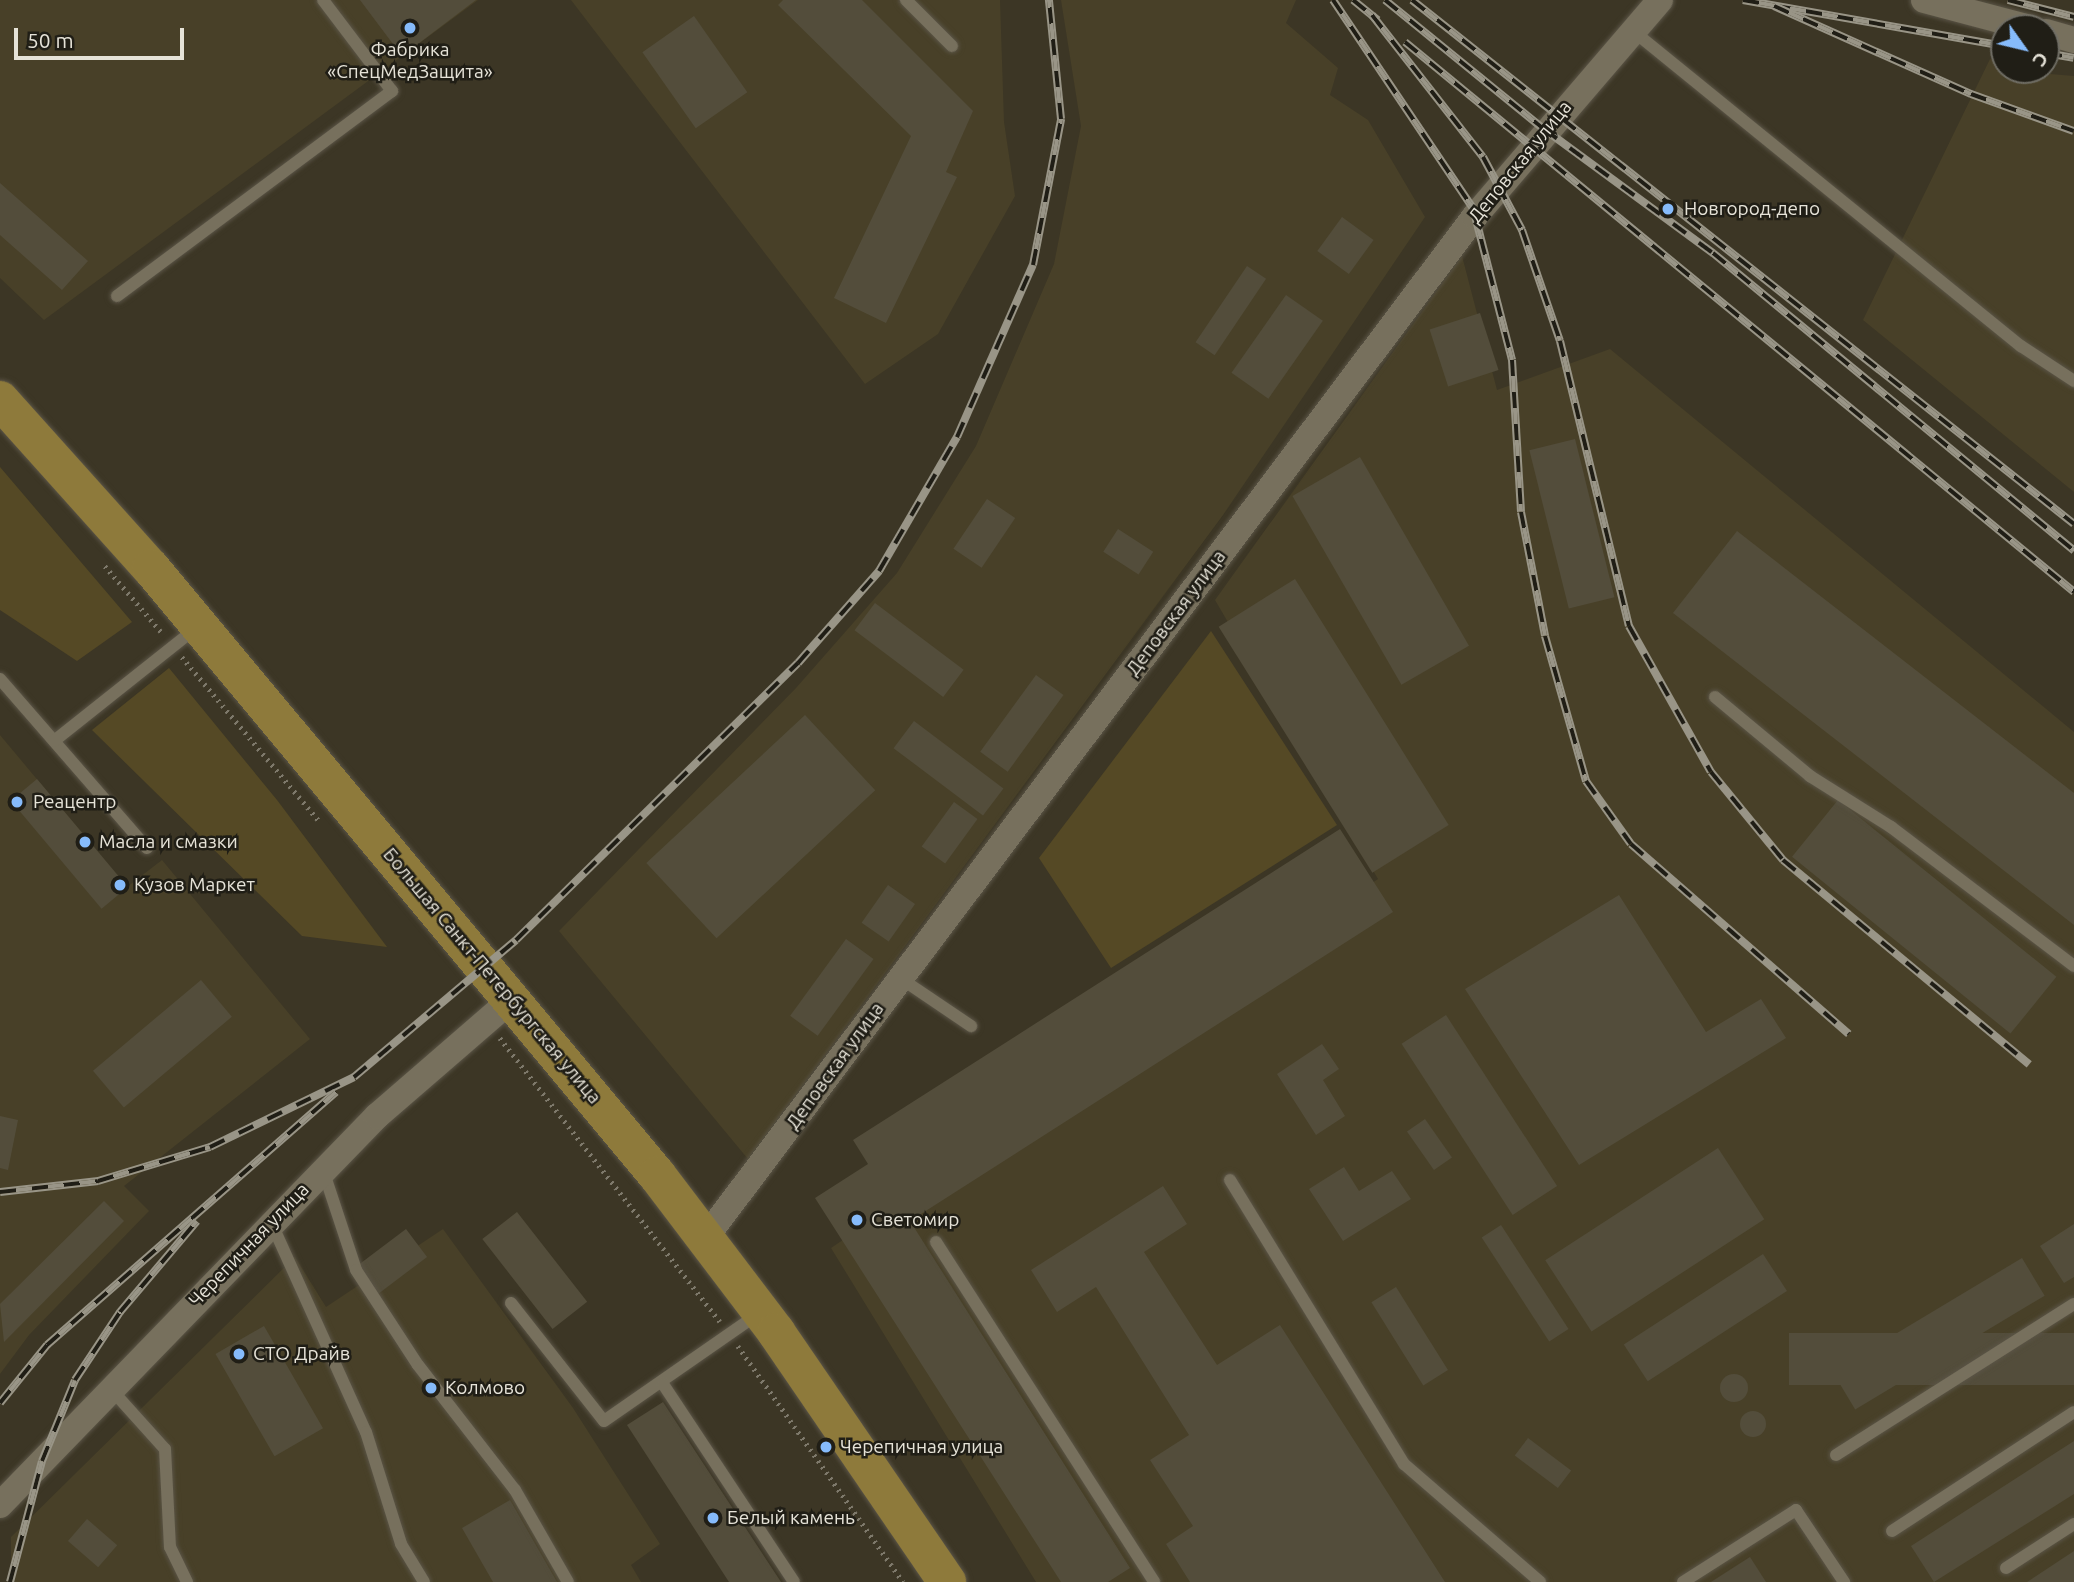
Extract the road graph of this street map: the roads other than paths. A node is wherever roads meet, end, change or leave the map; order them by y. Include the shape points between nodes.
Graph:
1 (323, 0) edge
2 (906, 0) edge
3 (1660, 0) edge
4 (1924, 0) edge
5 (1990, 17) edge
6 (1633, 31) junction
7 (952, 46) dead end
8 (117, 296) dead end
9 (2074, 381) edge
10 (0, 400) edge
11 (186, 636) junction
12 (0, 679) edge
13 (1715, 697) dead end
14 (54, 741) junction
15 (147, 848) dead end
16 (2074, 966) edge
17 (900, 978) junction
18 (499, 1010) junction
19 (971, 1026) dead end
20 (323, 1170) junction
21 (1230, 1180) dead end
22 (271, 1222) junction
23 (706, 1237) junction
24 (936, 1242) dead end
25 (511, 1303) dead end
26 (2074, 1304) edge
27 (761, 1311) junction
28 (663, 1384) junction
29 (110, 1388) junction
30 (2074, 1412) edge
31 (1836, 1455) dead end
32 (0, 1505) edge
33 (2074, 1524) edge
34 (1892, 1531) dead end
35 (2006, 1568) dead end
36 (187, 1582) edge
37 (424, 1582) edge
38 (568, 1582) edge
39 (794, 1582) edge
40 (947, 1582) edge
41 (1154, 1582) edge
42 (1540, 1582) edge
43 (1683, 1582) edge
44 (1844, 1582) edge

1 - 8 lane via 392,91
2 - 7 lane
3 - 6 street, Деповская улица
4 - 5 street
6 - 9 lane via 2021,346
6 - 17 street, Деповская улица via 1475,216
10 - 11 main road, Большая Санкт-Петербургская улица
11 - 14 lane
11 - 18 main road, Большая Санкт-Петербургская улица
12 - 14 lane
13 - 16 lane via 1810,776 1891,827
14 - 15 lane
17 - 19 lane
17 - 23 street, Деповская улица
18 - 20 street, Черепичная улица
18 - 23 main road, Большая Санкт-Петербургская улица
20 - 22 street, Черепичная улица
20 - 38 lane via 356,1270 418,1365 515,1490
21 - 42 lane via 1404,1464
22 - 29 street, Черепичная улица
22 - 37 lane via 366,1432 401,1544
23 - 27 main road, Большая Санкт-Петербургская улица
24 - 41 lane
25 - 28 lane via 604,1421
26 - 31 lane
27 - 28 lane
27 - 40 main road, Большая Санкт-Петербургская улица
28 - 39 lane
29 - 32 street, Черепичная улица
29 - 36 lane via 165,1449 170,1547
30 - 34 lane
33 - 35 lane
43 - 44 lane via 1796,1510

